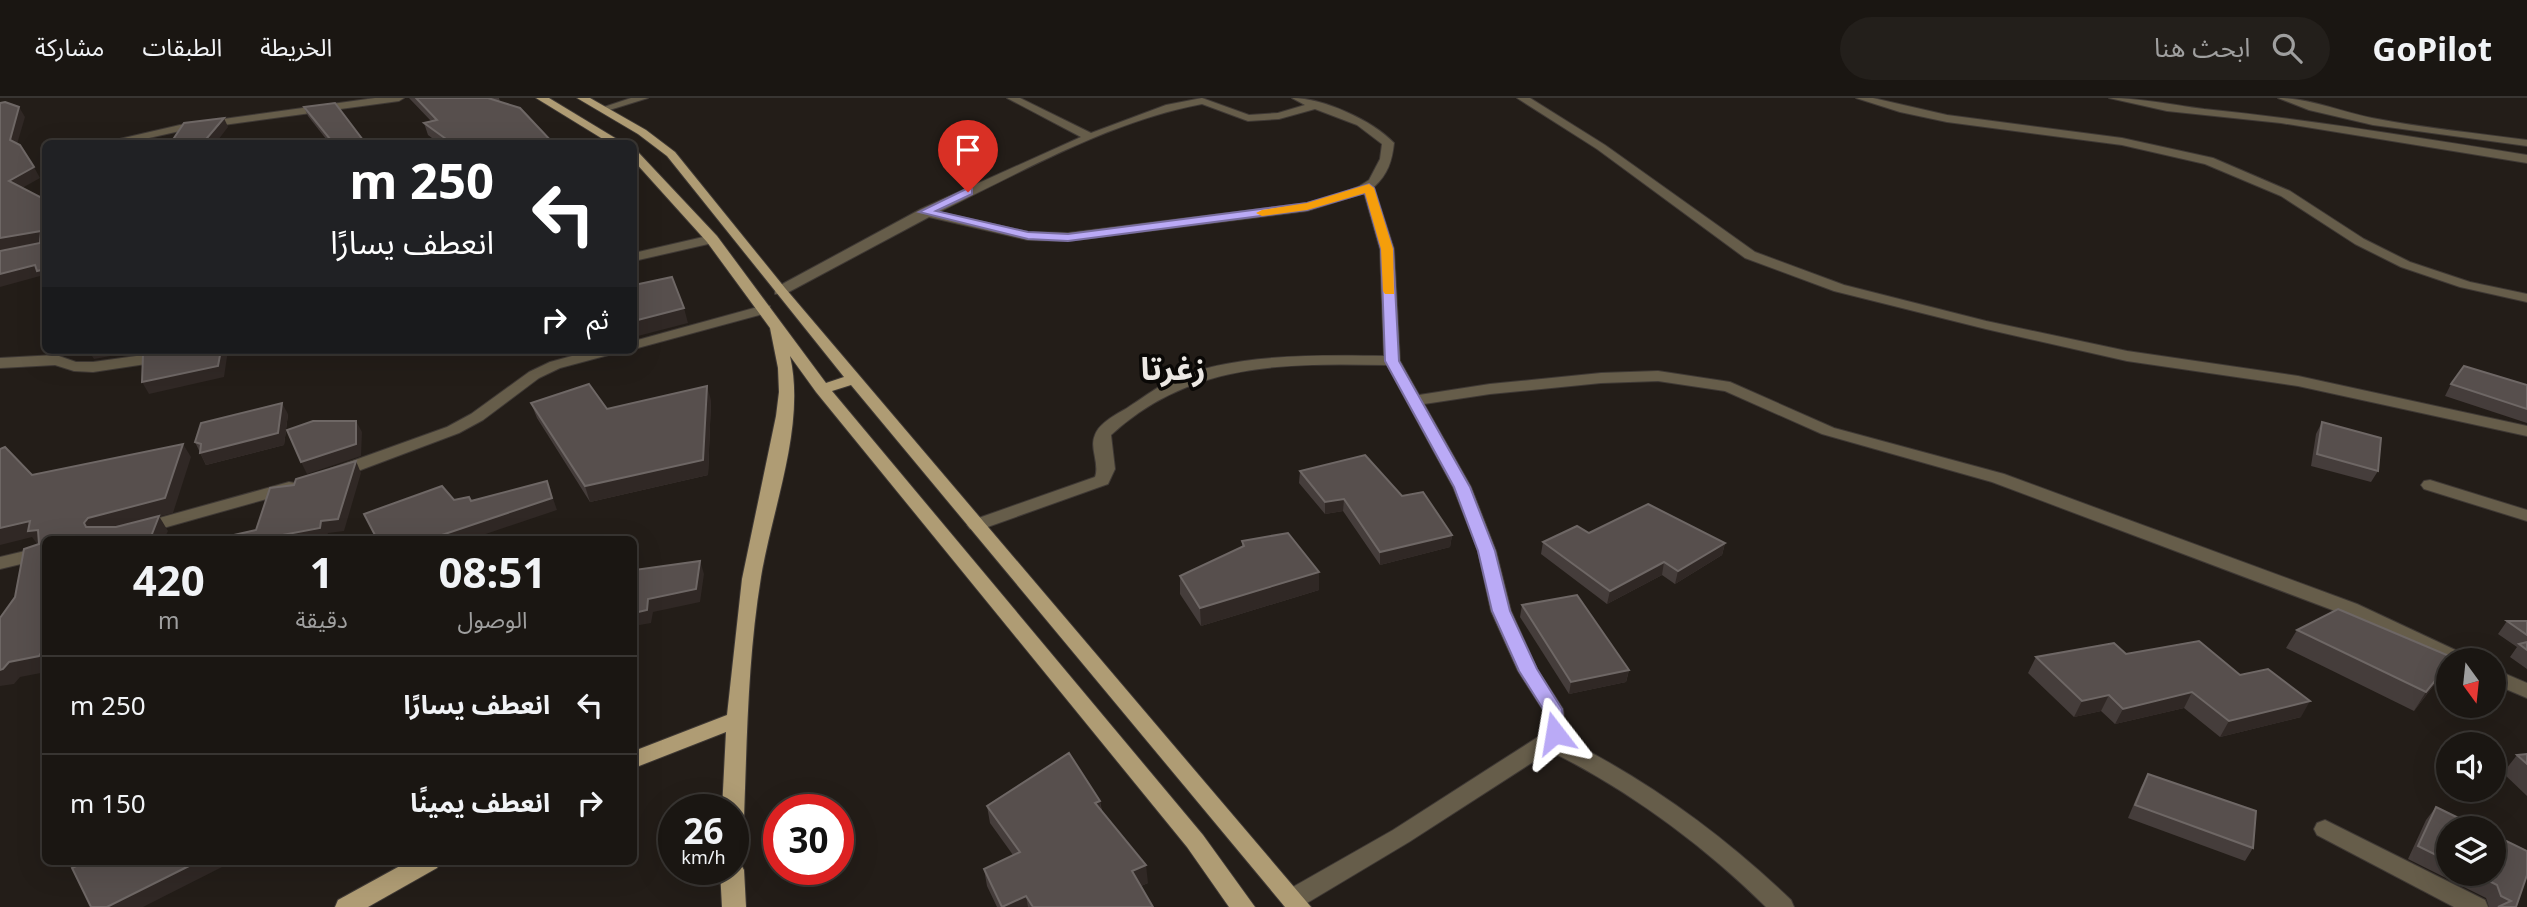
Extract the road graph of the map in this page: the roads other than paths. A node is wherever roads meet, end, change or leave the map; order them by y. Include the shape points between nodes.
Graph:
1 (399, 98) edge
2 (541, 98) edge
3 (582, 98) edge
4 (643, 98) edge
5 (1012, 98) edge
6 (1297, 98) edge
7 (1522, 98) edge
8 (1861, 98) edge
9 (2114, 98) edge
10 (2283, 98) edge
11 (1317, 106) junction
12 (603, 109) junction
13 (1090, 136) junction
14 (122, 140) edge
15 (613, 140) edge
16 (2527, 143) edge
17 (637, 157) edge
18 (2527, 159) edge
19 (1369, 188) junction
20 (925, 212) junction
21 (712, 239) junction
22 (637, 256) edge
23 (780, 291) junction
24 (2527, 298) edge
25 (770, 316) junction
26 (637, 344) edge
27 (184, 354) edge
28 (596, 354) edge
29 (1392, 361) junction
30 (0, 363) edge
31 (856, 379) junction
32 (822, 388) junction
33 (1413, 401) junction
34 (2527, 431) edge
35 (2430, 485) dead end
36 (2527, 516) edge
37 (976, 525) junction
38 (115, 536) edge
39 (42, 553) edge
40 (0, 563) edge
41 (2436, 650) edge
42 (2506, 681) edge
43 (2527, 691) edge
44 (736, 720) junction
45 (1549, 741) junction
46 (637, 759) edge
47 (734, 794) edge
48 (2325, 829) dead end
49 (422, 865) edge
50 (733, 885) edge
51 (1296, 903) edge
52 (347, 907) edge
53 (734, 907) edge
54 (1243, 907) edge
55 (1782, 907) edge
56 (2476, 907) edge

1 - 14 street
2 - 15 main road
3 - 12 main road
4 - 12 street
5 - 13 street
6 - 11 street
7 - 34 street via 1601,147 1749,255 1839,289 2127,356 2298,381
8 - 24 street via 1916,114 2134,142 2211,161 2266,183 2396,261 2464,287
9 - 18 street
10 - 16 street via 2388,124
11 - 13 street via 1248,118 1203,101 1170,107
11 - 19 street via 1361,123 1388,143 1384,169
12 - 23 main road via 671,155
13 - 20 street
17 - 21 main road
19 - 20 street via 1307,207 1068,237 1028,236
19 - 29 street via 1387,249
20 - 23 street
21 - 22 street
21 - 25 main road
23 - 31 main road
25 - 26 street
25 - 32 main road
25 - 44 main road via 786,370 787,391 751,579
27 - 30 street via 93,367 56,360
28 - 38 street via 534,375 453,430 310,481
29 - 33 street
29 - 37 street via 1303,359 1231,367 1183,381 1103,434 1107,474 1102,480
31 - 32 main road
31 - 37 main road
32 - 54 main road via 1177,820
33 - 41 street via 1601,378 1658,376 1730,387 1828,430 1998,478 2324,599
33 - 45 street via 1462,487 1487,551 1501,611 1528,671 1553,709 1555,733
35 - 36 street
37 - 51 main road
39 - 40 street
42 - 43 street
44 - 46 main road
44 - 47 main road
45 - 51 street
45 - 55 street via 1593,762 1721,849
48 - 56 street
49 - 52 main road
50 - 53 main road

